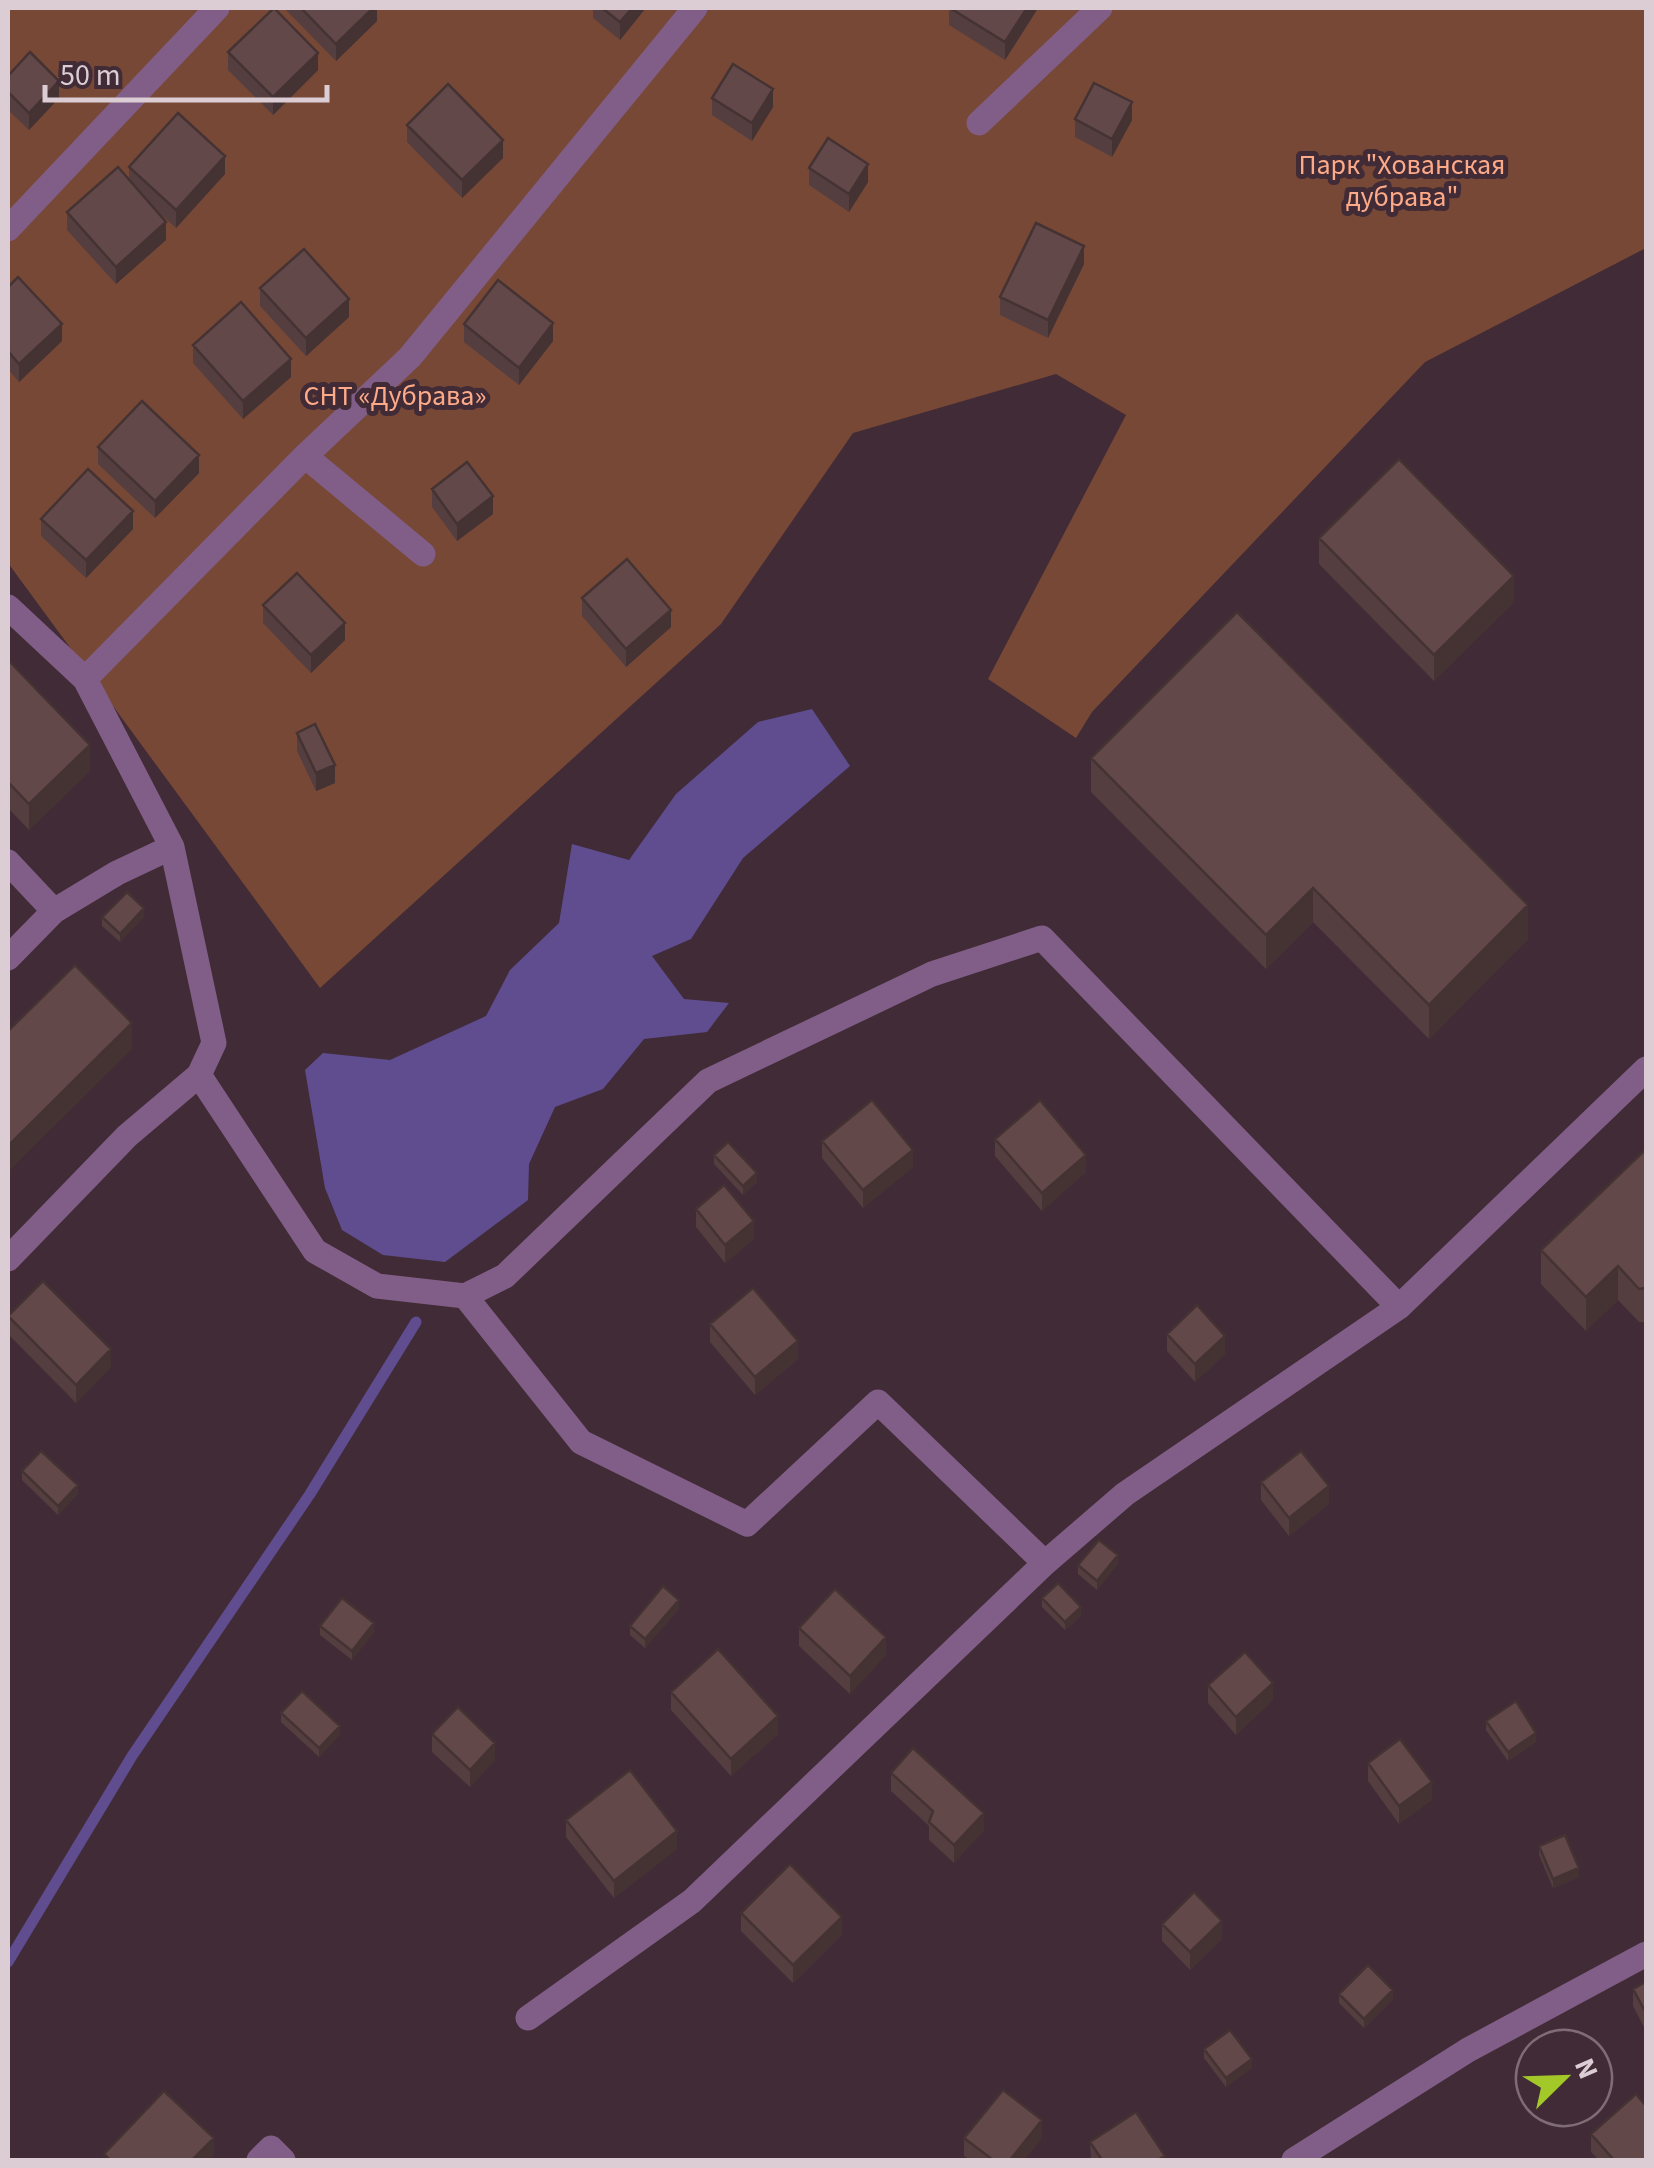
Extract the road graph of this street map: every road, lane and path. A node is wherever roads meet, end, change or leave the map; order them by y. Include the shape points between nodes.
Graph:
1 (217, 8) edge
2 (696, 8) edge
3 (1100, 8) edge
4 (979, 123) dead end
5 (8, 228) edge
6 (305, 456) junction
7 (423, 554) dead end
8 (8, 607) edge
9 (85, 679) junction
10 (172, 847) junction
11 (8, 862) edge
12 (54, 911) junction
13 (8, 958) edge
14 (1646, 1068) edge
15 (199, 1075) junction
16 (8, 1260) edge
17 (465, 1296) junction
18 (1399, 1307) junction
19 (1046, 1563) junction
20 (1646, 1954) edge
21 (528, 2018) dead end
22 (259, 2160) edge
23 (283, 2160) edge
24 (1294, 2160) edge

1 - 5 street
2 - 6 street via 410,356
3 - 4 street
6 - 7 street
6 - 9 street
8 - 9 street
9 - 10 street
10 - 12 street
10 - 15 street via 214,1044
11 - 12 street
12 - 13 street
14 - 18 street
15 - 16 street via 128,1136
15 - 17 street via 315,1251 377,1286
17 - 18 street via 505,1276 708,1081 932,974 1042,938
17 - 19 street via 581,1442 747,1524 878,1402
18 - 19 street via 1125,1494
19 - 21 street via 692,1902
20 - 24 street via 1468,2050
22 - 23 street via 272,2148

